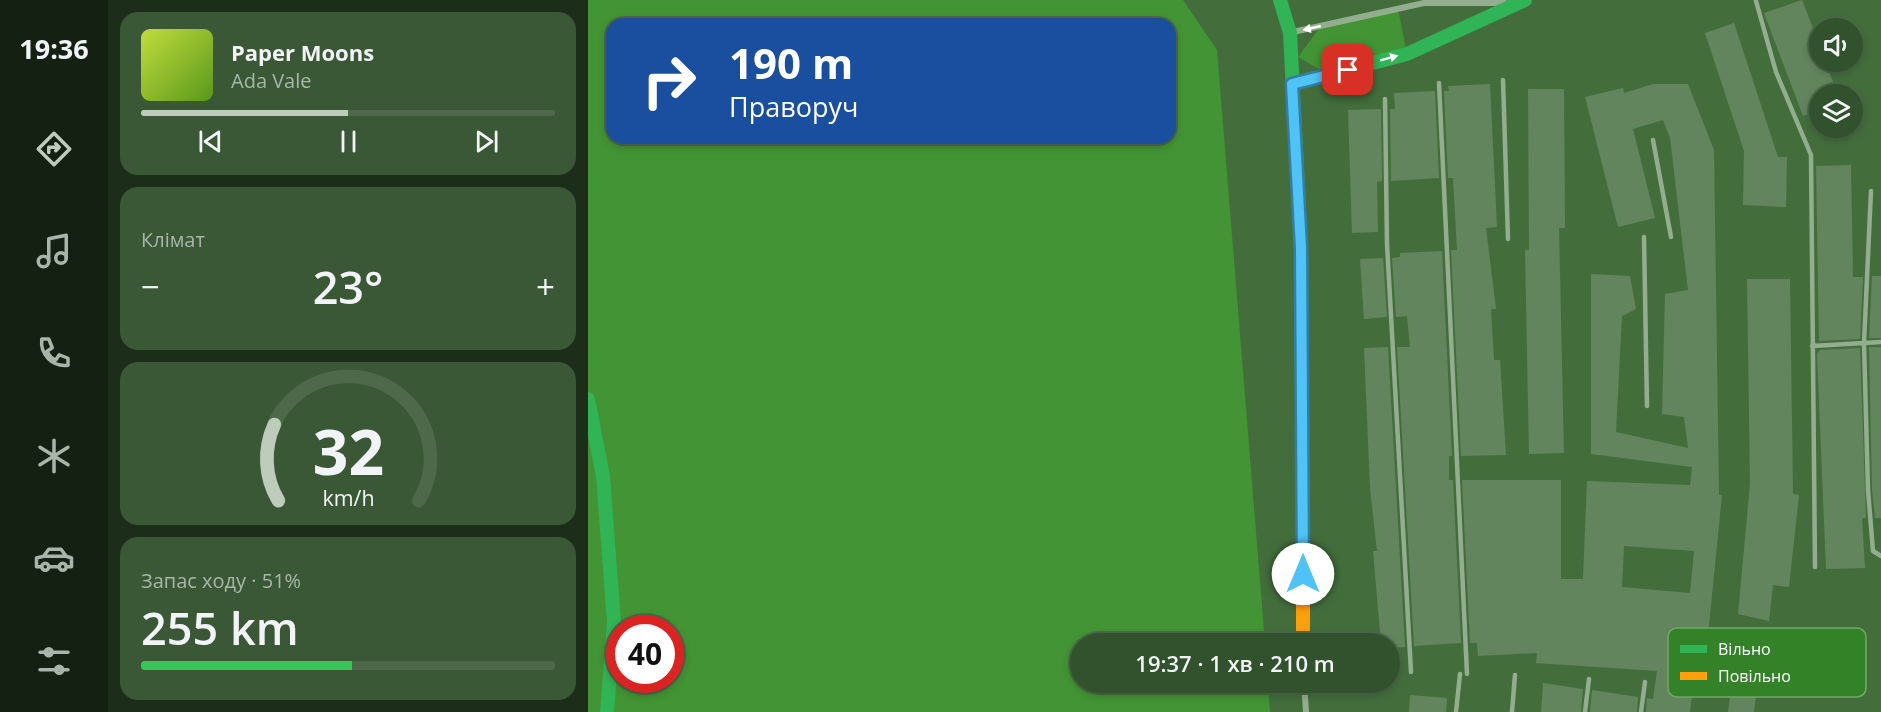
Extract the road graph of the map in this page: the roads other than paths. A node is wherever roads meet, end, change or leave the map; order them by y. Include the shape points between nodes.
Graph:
1 (1280, 0) edge
2 (1519, 1) edge
3 (1756, 2) dead end
4 (1290, 33) junction
5 (1503, 80) dead end
6 (1439, 83) dead end
7 (1292, 84) junction
8 (1385, 99) dead end
9 (1653, 140) dead end
10 (1871, 191) dead end
11 (1644, 237) dead end
12 (1671, 237) dead end
13 (1508, 239) dead end
14 (1881, 342) edge
15 (1864, 343) junction
16 (1812, 346) junction
17 (588, 399) edge
18 (1647, 406) dead end
19 (1881, 556) edge
20 (1815, 567) dead end
21 (1304, 633) edge
22 (1411, 672) dead end
23 (1460, 674) dead end
24 (1467, 674) dead end
25 (1515, 675) dead end
26 (1589, 679) dead end
27 (1645, 682) dead end
28 (1305, 693) edge
29 (607, 712) edge
30 (1306, 712) edge
31 (1456, 712) edge
32 (1512, 712) edge
33 (1585, 712) edge
34 (1641, 712) edge

1 - 4 street
2 -> 4 street via 1424,3
7 -> 2 street via 1407,54
3 - 16 lane via 1776,72 1811,155
4 - 7 street
5 - 13 lane
6 - 24 lane
7 - 21 street via 1301,248
8 - 22 lane via 1387,244
9 - 12 lane
10 - 15 lane
11 - 18 lane
14 - 15 lane
15 - 16 lane
15 - 19 lane via 1868,490 1874,551
16 - 20 lane
17 - 29 street via 603,476 614,622
23 - 31 lane
25 - 32 lane
26 - 33 lane
27 - 34 lane
28 - 30 street

